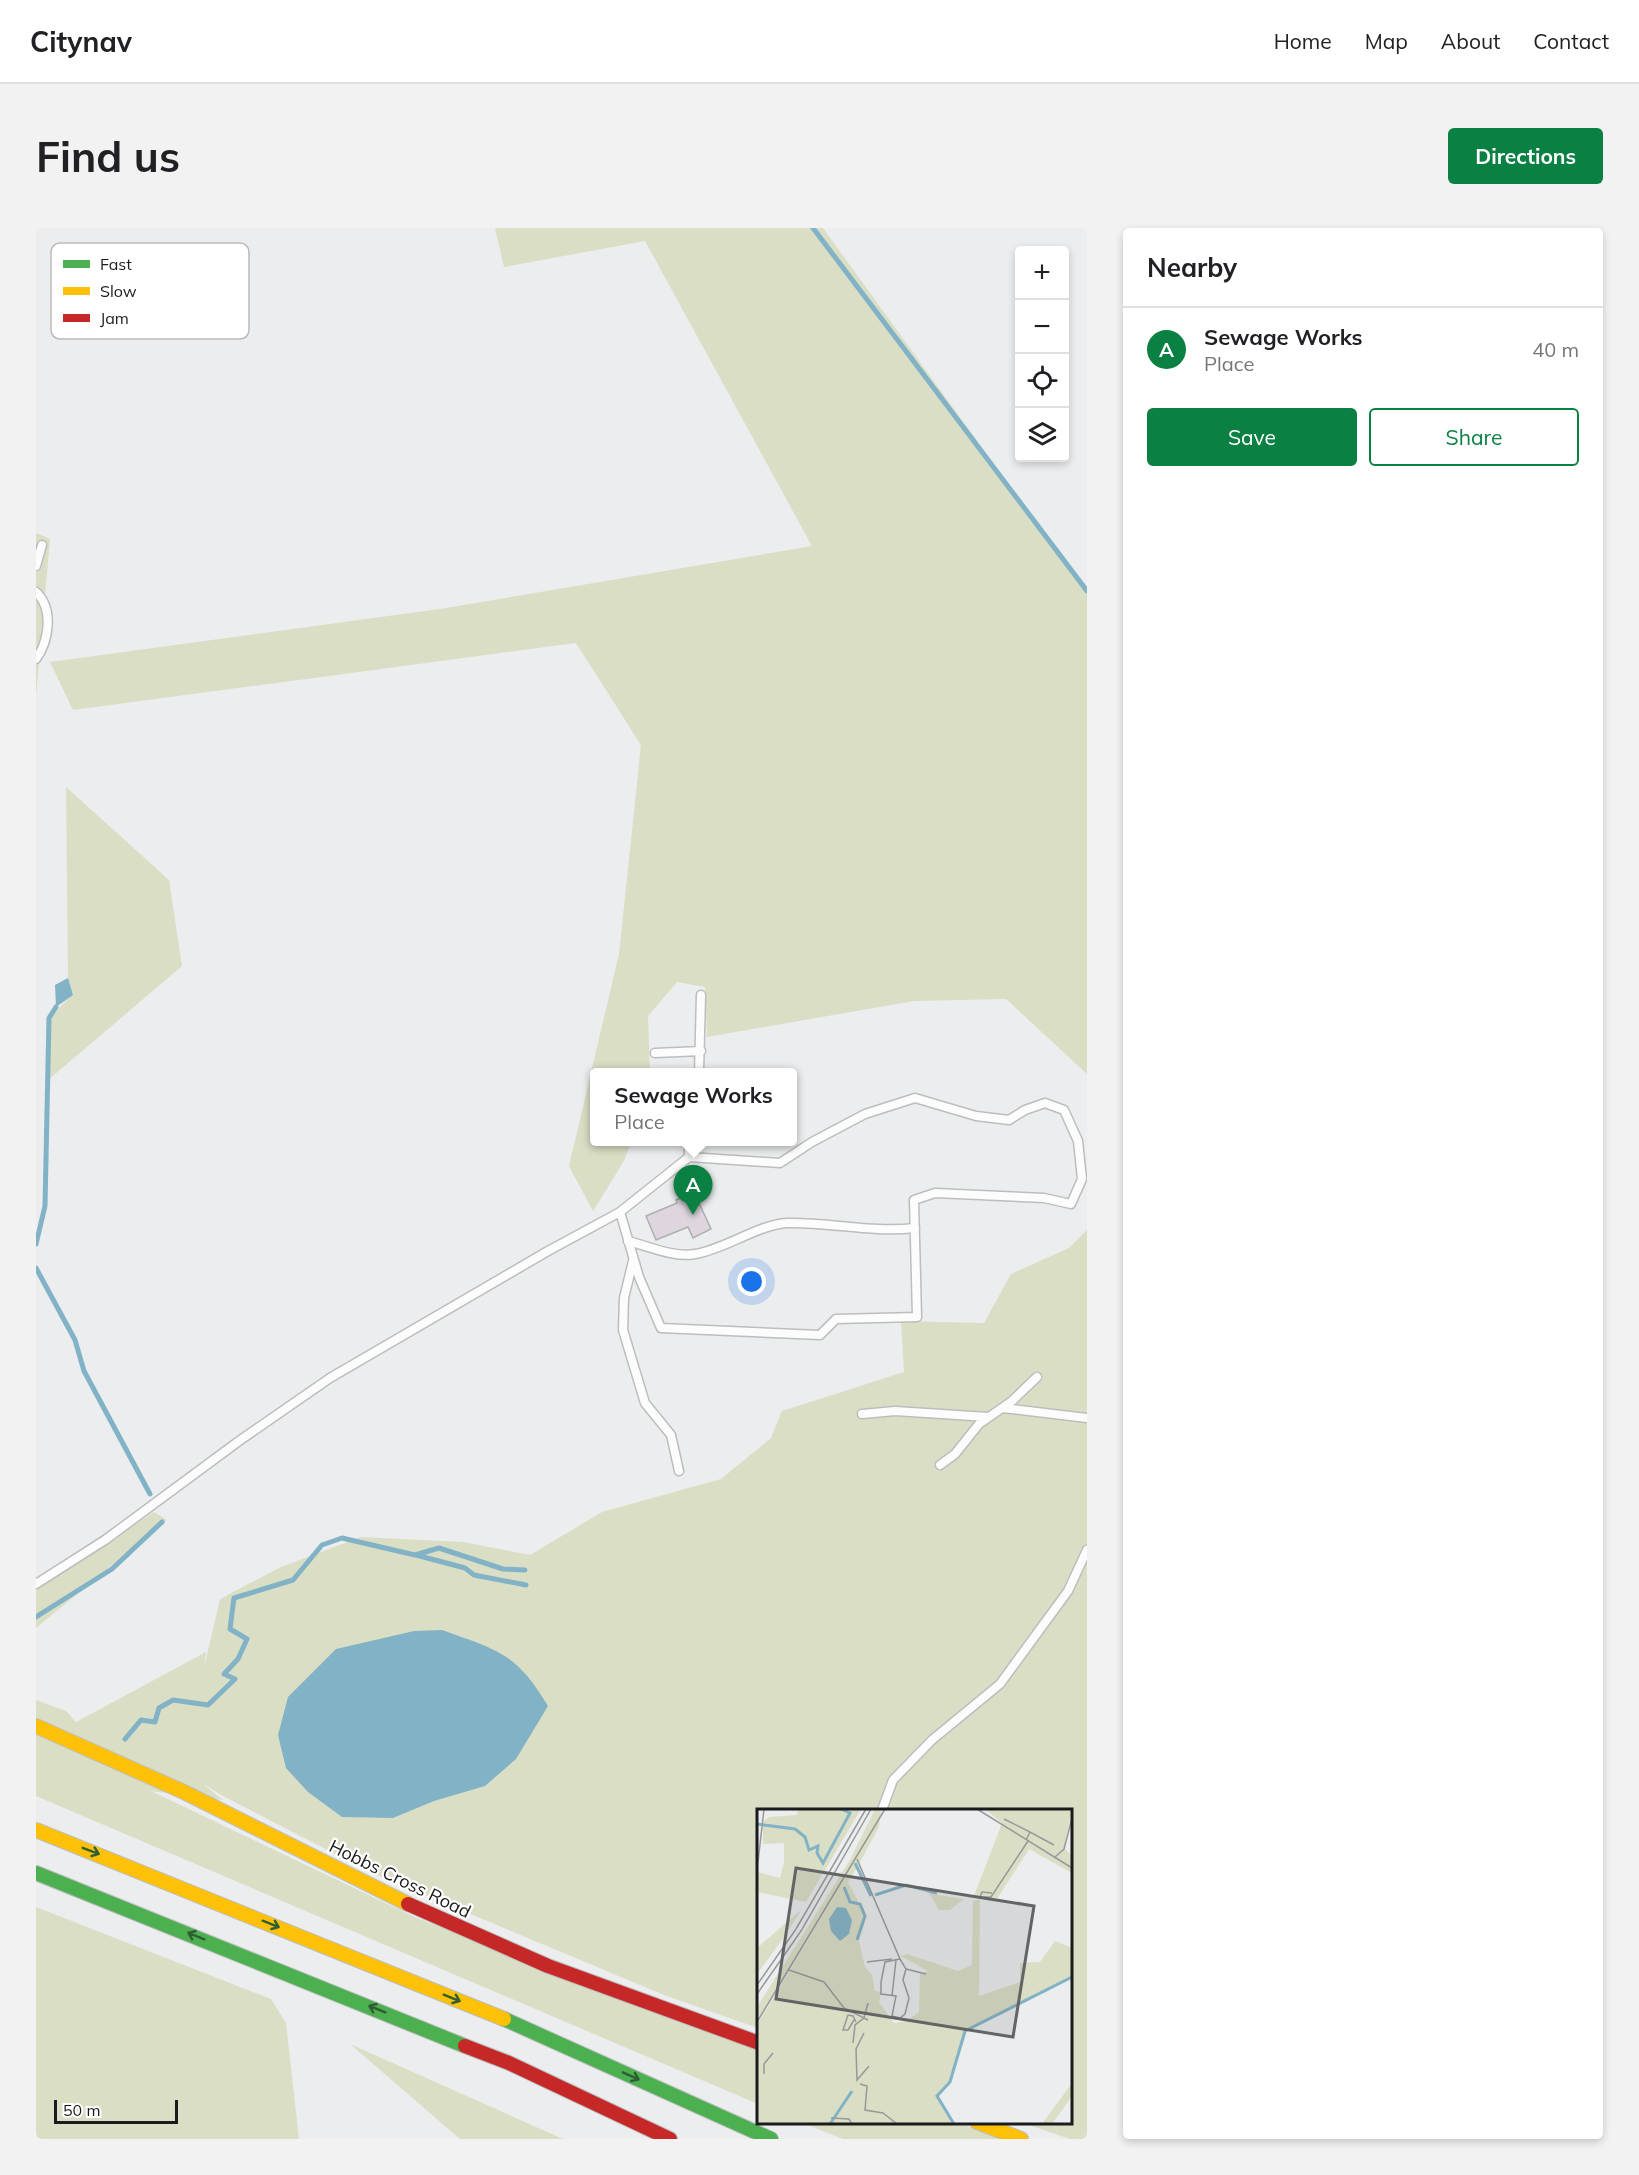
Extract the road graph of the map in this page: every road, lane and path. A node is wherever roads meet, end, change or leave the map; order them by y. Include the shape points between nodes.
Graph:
1 (42, 545) dead end
2 (36, 566) edge
3 (36, 592) edge
4 (36, 659) edge
5 (701, 995) dead end
6 (701, 1051) junction
7 (655, 1053) dead end
8 (699, 1068) edge
9 (689, 1146) edge
10 (689, 1157) junction
11 (620, 1212) junction
12 (915, 1228) junction
13 (628, 1241) junction
14 (634, 1260) junction
15 (1037, 1377) dead end
16 (1003, 1408) junction
17 (862, 1414) dead end
18 (988, 1417) junction
19 (1087, 1418) edge
20 (940, 1465) dead end
21 (679, 1471) dead end
22 (1087, 1550) edge
23 (36, 1584) edge
24 (36, 1726) edge
25 (882, 1809) edge
26 (36, 1830) edge
27 (36, 1872) edge
28 (757, 2042) edge
29 (508, 2063) junction
30 (983, 2124) edge
31 (648, 2139) edge
32 (670, 2139) edge
33 (771, 2139) edge
34 (1021, 2139) edge

1 - 2 lane
3 - 4 lane via 48,614 45,647
5 - 6 lane
6 - 7 lane
6 - 8 lane
9 - 10 lane
10 - 11 lane
10 - 12 lane via 780,1163 865,1114 915,1098 976,1116 1009,1120 1045,1103 1064,1110 1078,1141 1082,1179 1071,1204 1044,1198 935,1193 914,1200
11 - 13 lane
11 - 23 lane via 330,1378 105,1540
12 - 13 lane via 888,1231 783,1223 694,1255
12 - 14 lane via 916,1317 836,1319 820,1335 661,1328
13 - 14 lane
14 - 21 lane via 624,1298 623,1330 645,1403 671,1435
15 - 16 lane
16 - 18 lane
16 - 19 lane
17 - 18 lane via 895,1411
18 - 20 lane
22 - 25 lane via 1068,1591 1000,1684 932,1740 893,1780
24 - 28 main road, Hobbs Cross Road via 229,1814 456,1926
26 -> 33 main road via 518,2025
29 -> 27 main road
29 - 31 main road
29 - 32 main road
30 - 34 main road

